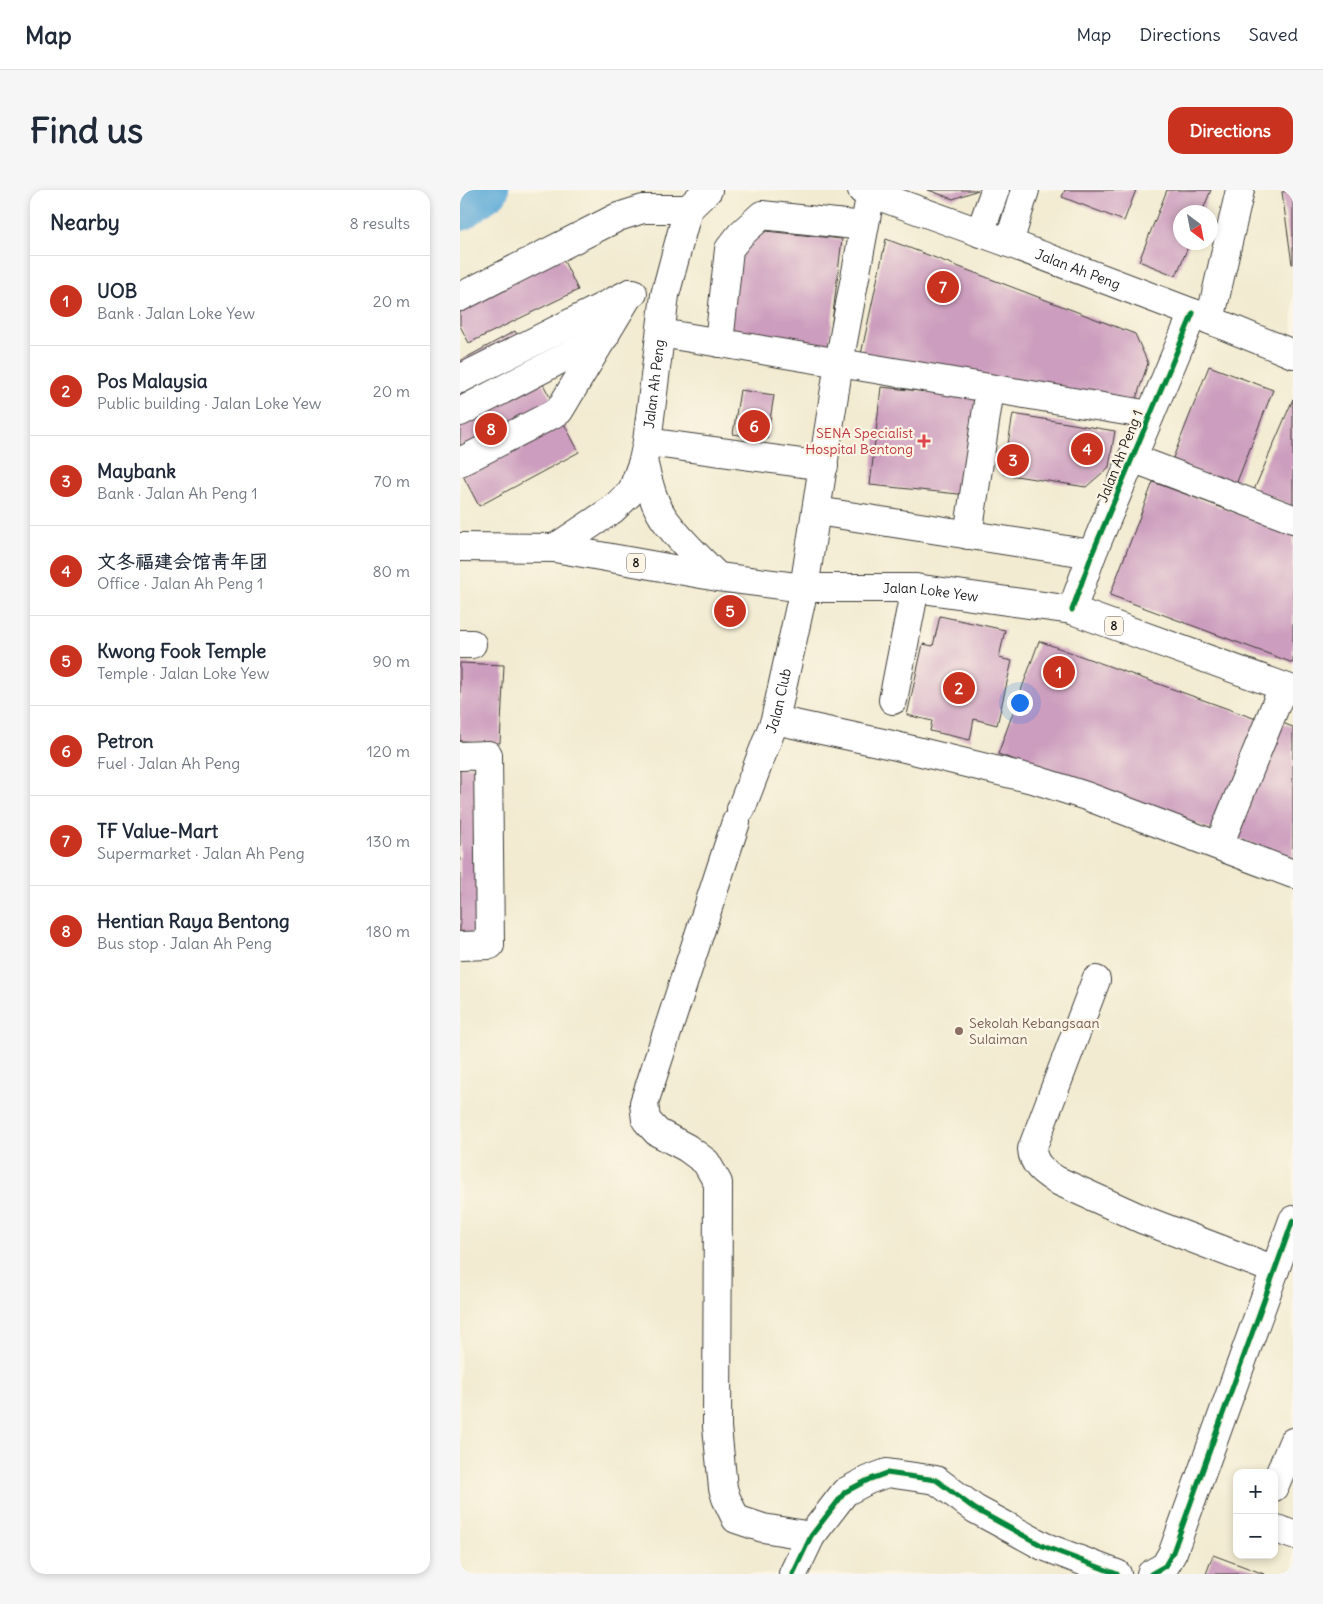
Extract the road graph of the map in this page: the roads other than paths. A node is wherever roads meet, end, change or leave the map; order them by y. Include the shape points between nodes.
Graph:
1 (708, 190) edge
2 (995, 190) edge
3 (1025, 190) edge
4 (1240, 190) edge
5 (866, 191) edge
6 (688, 209) junction
7 (864, 226) junction
8 (980, 232) junction
9 (1008, 243) junction
10 (665, 295) junction
11 (460, 297) edge
12 (618, 315) junction
13 (1202, 316) junction
14 (661, 333) junction
15 (719, 343) junction
16 (1293, 354) edge
17 (591, 359) junction
18 (839, 363) junction
19 (460, 379) edge
20 (576, 384) junction
21 (990, 389) junction
22 (460, 397) edge
23 (460, 412) edge
24 (1150, 415) junction
25 (460, 427) edge
26 (460, 445) edge
27 (645, 452) junction
28 (1132, 458) junction
29 (460, 462) edge
30 (824, 466) junction
31 (817, 511) junction
32 (1293, 519) edge
33 (968, 536) junction
34 (460, 547) edge
35 (555, 548) junction
36 (1092, 554) junction
37 (718, 577) junction
38 (804, 588) junction
39 (915, 588) junction
40 (1072, 610) junction
41 (1288, 688) edge
42 (894, 700) dead end
43 (775, 720) junction
44 (460, 756) edge
45 (1219, 845) junction
46 (1293, 874) edge
47 (460, 946) edge
48 (1096, 980) dead end
49 (1293, 1220) edge
50 (1284, 1257) edge
51 (1293, 1442) edge
52 (1278, 1478) edge
53 (1278, 1529) edge
54 (1293, 1535) edge
55 (810, 1536) junction
56 (1162, 1571) edge
57 (793, 1574) edge
58 (1117, 1574) edge

1 - 6 main road
2 - 8 main road
3 - 9 main road
4 - 13 main road, Jalan Ah Peng 1
5 - 7 main road, Jalan Club
5 - 8 main road, Jalan Ah Peng
6 - 10 main road, Jalan Ah Peng
6 - 11 main road via 643,209 618,217
7 - 15 main road via 762,215 729,250
7 - 18 main road, Jalan Club
8 - 9 main road, Jalan Ah Peng
9 - 13 main road, Jalan Ah Peng
10 - 12 main road
10 - 14 main road, Jalan Ah Peng
12 - 17 main road
12 - 19 main road
12 - 22 main road
12 - 23 main road
13 - 16 main road, Jalan Ah Peng
13 - 24 main road, Jalan Ah Peng 1
14 - 15 main road
14 - 27 main road, Jalan Ah Peng
15 - 18 main road
17 - 20 main road
17 - 25 main road
18 - 21 main road
18 - 30 main road, Jalan Club
20 - 26 main road
20 - 29 main road via 559,411
21 - 24 main road
21 - 33 main road
24 - 28 main road, Jalan Ah Peng 1
27 - 30 main road
27 - 35 main road, Jalan Ah Peng via 632,491 612,510
27 - 37 main road via 653,495 662,516 683,543
28 - 32 main road
28 - 36 main road, Jalan Ah Peng 1
30 - 31 main road, Jalan Club
31 - 33 main road
31 - 38 main road, Jalan Club
33 - 36 main road
34 - 35 main road, 8
35 - 37 main road, Jalan Loke Yew / 8
36 - 40 main road, Jalan Ah Peng 1
37 - 38 main road, Jalan Loke Yew / 8
38 - 39 main road, Jalan Loke Yew / 8
38 - 43 main road, Jalan Club
39 - 40 main road, Jalan Loke Yew / 8
39 - 42 main road
40 - 41 main road, Jalan Loke Yew / 8
41 - 45 main road
43 - 45 main road via 1036,780
43 - 55 main road, Jalan Club via 738,815 644,1103 646,1120 657,1132 706,1162 718,1182 717,1428 726,1498 736,1519 763,1528
44 - 47 main road via 488,755 490,945
45 - 46 main road
48 - 50 main road via 1032,1149 1032,1158 1056,1180 1144,1220
49 - 50 main road
50 - 56 main road via 1173,1552
51 - 52 main road
53 - 54 main road
55 - 57 main road
55 - 58 main road via 845,1492 887,1473 936,1480 975,1508 1043,1546

